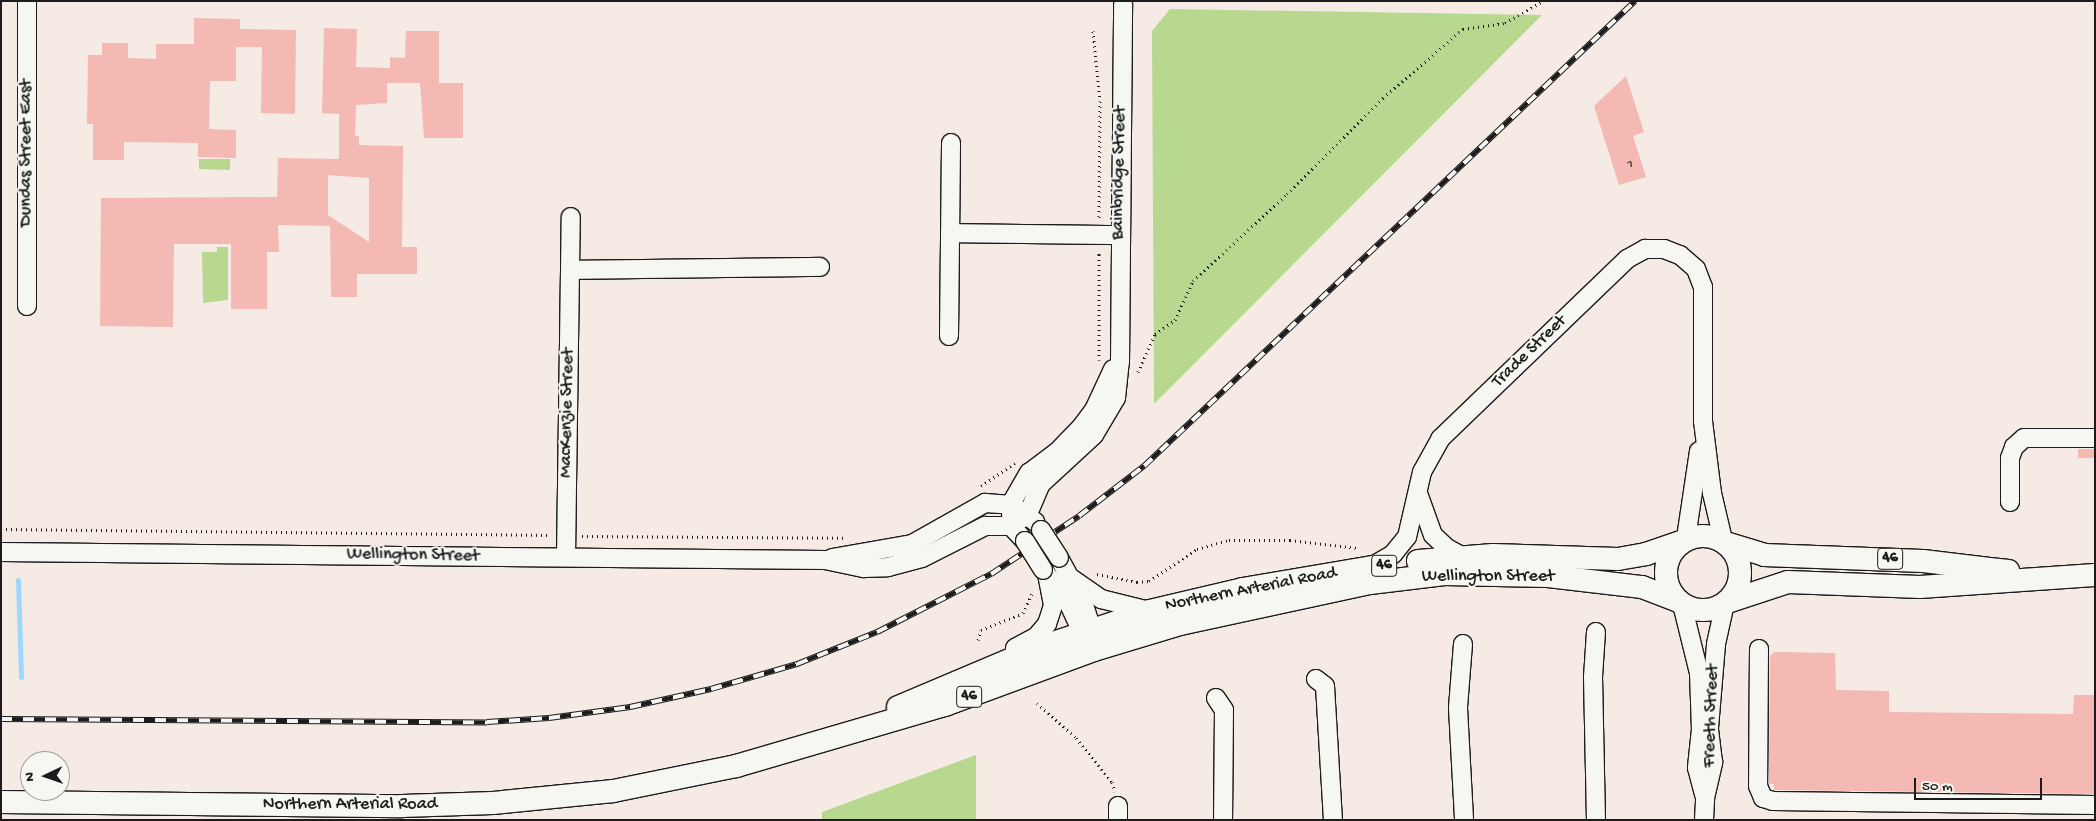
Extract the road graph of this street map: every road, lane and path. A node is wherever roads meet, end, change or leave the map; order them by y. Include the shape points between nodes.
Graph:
1 (27, 1) edge
2 (1543, 1) edge
3 (1122, 2) edge
4 (1093, 31) dead end
5 (951, 143) dead end
6 (571, 216) dead end
7 (950, 233) junction
8 (1099, 235) junction
9 (1120, 235) junction
10 (820, 267) dead end
11 (570, 270) junction
12 (27, 306) dead end
13 (949, 336) dead end
14 (1120, 342) junction
15 (1099, 363) dead end
16 (1135, 380) dead end
17 (1703, 421) junction
18 (2095, 438) edge
19 (1018, 461) dead end
20 (979, 488) dead end
21 (1418, 493) junction
22 (2010, 496) dead end
23 (1012, 505) junction
24 (1028, 514) junction
25 (1011, 526) junction
26 (1, 529) edge
27 (567, 535) junction
28 (853, 538) dead end
29 (1684, 540) junction
30 (1726, 542) junction
31 (1, 552) edge
32 (566, 557) junction
33 (1463, 557) junction
34 (1367, 558) junction
35 (825, 560) junction
36 (1090, 571) dead end
37 (1045, 572) junction
38 (2095, 575) edge
39 (2052, 576) junction
40 (1072, 578) junction
41 (1033, 589) dead end
42 (1680, 603) junction
43 (1726, 603) junction
44 (1150, 611) junction
45 (1596, 632) dead end
46 (1089, 637) junction
47 (978, 640) dead end
48 (1463, 644) dead end
49 (1758, 649) dead end
50 (1316, 679) dead end
51 (1216, 698) dead end
52 (1038, 702) dead end
53 (903, 704) junction
54 (842, 734) junction
55 (1705, 798) junction
56 (1, 802) edge
57 (2095, 805) edge
58 (1118, 813) edge
59 (1223, 820) edge
60 (1333, 820) edge
61 (1464, 820) edge
62 (1596, 820) edge
63 (1704, 820) edge

1 - 12 street, Dundas Street East
2 - 16 path via 1505,23 1463,29 1382,98 1287,194 1193,281 1175,320 1154,334
3 - 9 street, Bainbridge Street
4 - 8 path via 1100,101
5 - 7 street
6 - 11 street, MacKenzie Street
7 - 8 street
7 - 13 street
8 - 9 street
8 - 15 path
9 - 14 street, Bainbridge Street
10 - 11 street
11 - 27 street, MacKenzie Street
14 - 23 street, Bainbridge Street via 1108,384 1094,410 1069,441 1029,473
14 - 24 street, Bainbridge Street via 1118,386 1110,414 1080,452 1041,484
17 - 21 street, Trade Street via 1703,287 1696,269 1675,252 1645,249 1627,259 1440,439 1428,458
17 - 29 street
17 - 30 street via 1712,493
18 - 22 street via 2024,438 2014,447 2010,458
19 - 20 path
21 - 33 street via 1433,535
21 - 34 street, Trade Street via 1413,522 1404,543 1385,560
23 - 24 street, Wellington Street
23 - 25 street
23 - 35 street, Wellington Street via 985,503 912,544
24 - 25 street
24 - 40 street, Wellington Street, bridge
25 - 35 street, Wellington Street via 974,529 938,551 907,563 864,568
25 - 37 street, bridge
26 - 27 path
27 - 28 path
27 - 32 street, MacKenzie Street
29 - 30 main road, 46 via 1706,534
29 - 33 main road, Northern Arterial Road / 46 via 1646,554 1618,559
29 - 42 main road via 1673,552 1669,569 1670,587
30 - 39 main road, 46 via 1764,555 1923,561
30 - 43 main road via 1738,568 1735,587
31 - 32 street, Wellington Street
32 - 35 street, Wellington Street
33 - 34 main road, Northern Arterial Road / 46
34 - 36 path via 1290,540 1229,540 1197,550 1157,577 1143,582 1111,579
34 - 44 main road, Northern Arterial Road / 46
37 - 46 street via 1067,600
37 - 53 street via 1053,605 1047,624 1036,636
38 - 39 main road, 46
39 - 43 main road, 46 via 1920,587 1788,582
40 - 44 street via 1101,599
40 - 46 street, Wellington Street
41 - 47 path via 1024,613 981,630
42 - 43 main road, 46 via 1704,611
42 - 46 main road, Wellington Street / 46 via 1642,587 1590,579 1488,574 1424,576 1299,597 1180,624
42 - 55 street, Freeth Street via 1699,673 1701,729 1697,768
43 - 55 street, Freeth Street via 1716,644 1708,728 1712,762
44 - 46 main road, Northern Arterial Road / 46
45 - 62 street via 1593,677
46 - 53 main road, Northern Arterial Road / 46
46 - 54 main road, Northern Arterial Road / 46 via 946,705
48 - 61 street via 1458,708
49 - 57 street via 1758,786 1763,798 1773,801
50 - 60 street via 1325,686
51 - 59 street via 1224,710
52 - 58 path via 1076,738 1112,782
53 - 54 main road, Northern Arterial Road / 46
54 - 56 main road, Northern Arterial Road / 46 via 736,766 613,791 493,803 392,806
55 - 63 street, Freeth Street

